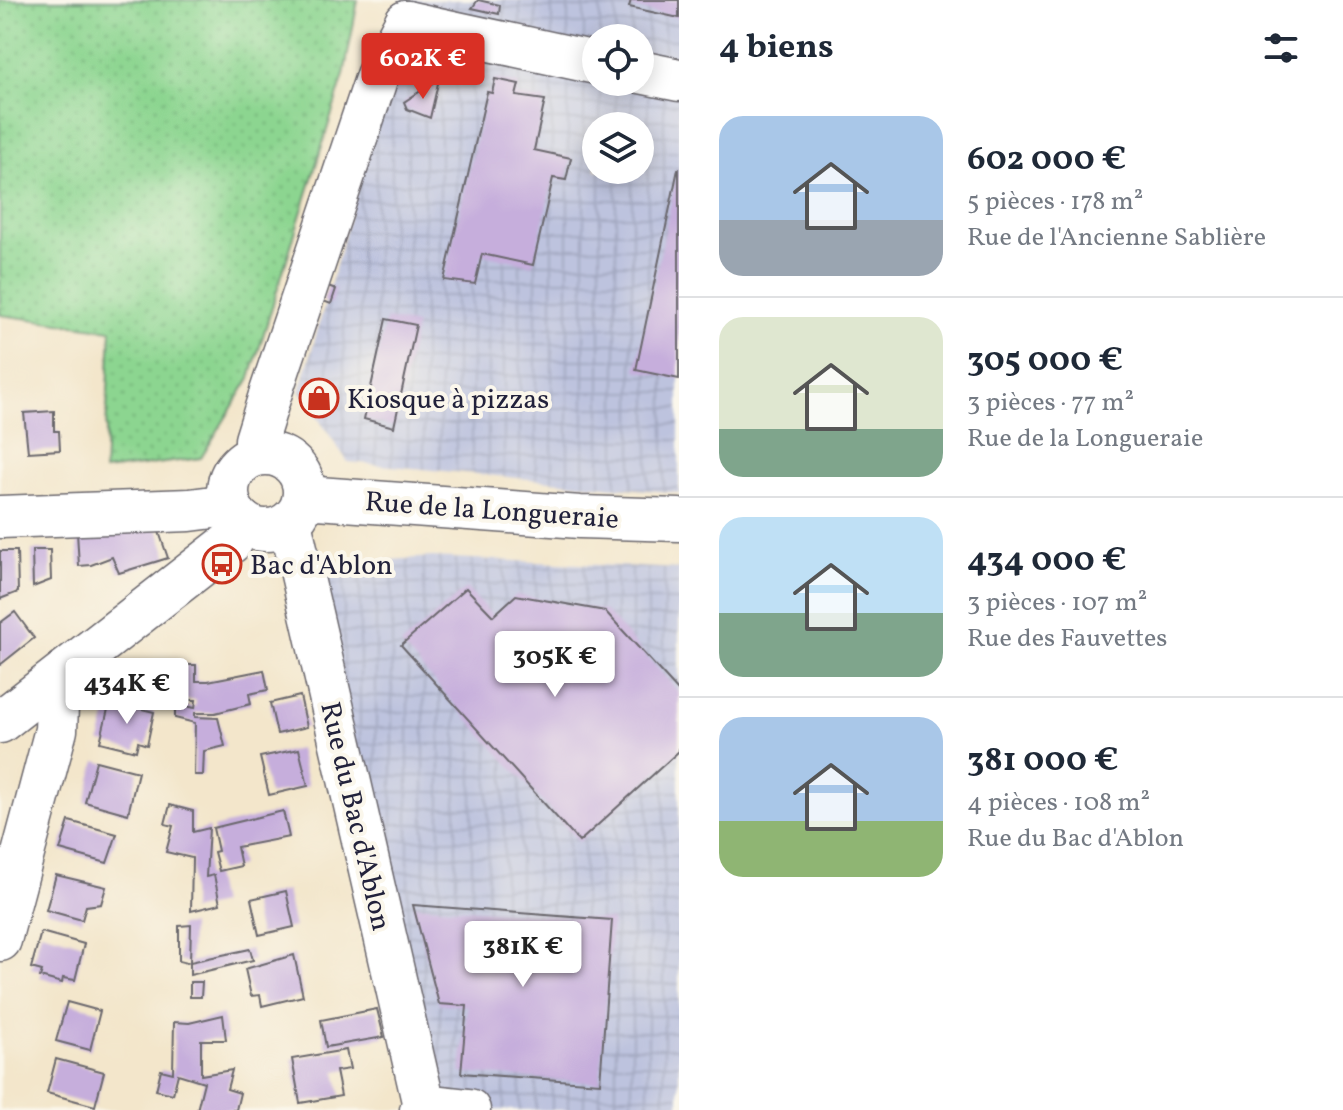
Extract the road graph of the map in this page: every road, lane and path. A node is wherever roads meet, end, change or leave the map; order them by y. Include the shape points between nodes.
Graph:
1 (404, 11) edge
2 (582, 59) edge
3 (654, 75) edge
4 (679, 80) edge
5 (256, 454) junction
6 (297, 509) junction
7 (236, 514) junction
8 (0, 517) edge
9 (679, 520) edge
10 (68, 670) junction
11 (0, 722) edge
12 (0, 940) edge
13 (423, 1108) edge
14 (469, 1110) edge

1 - 2 street
1 - 5 street via 377,76 271,392
3 - 4 street
5 - 6 street via 281,456 292,463 304,484
5 - 7 street via 230,478 227,490
6 - 7 street via 279,528 266,530 253,528
6 - 9 street, Rue de la Longueraie
6 - 13 street, Rue du Bac d'Ablon
7 - 8 street via 190,510
7 - 10 street via 231,542
10 - 11 street
10 - 12 street
13 - 14 street

